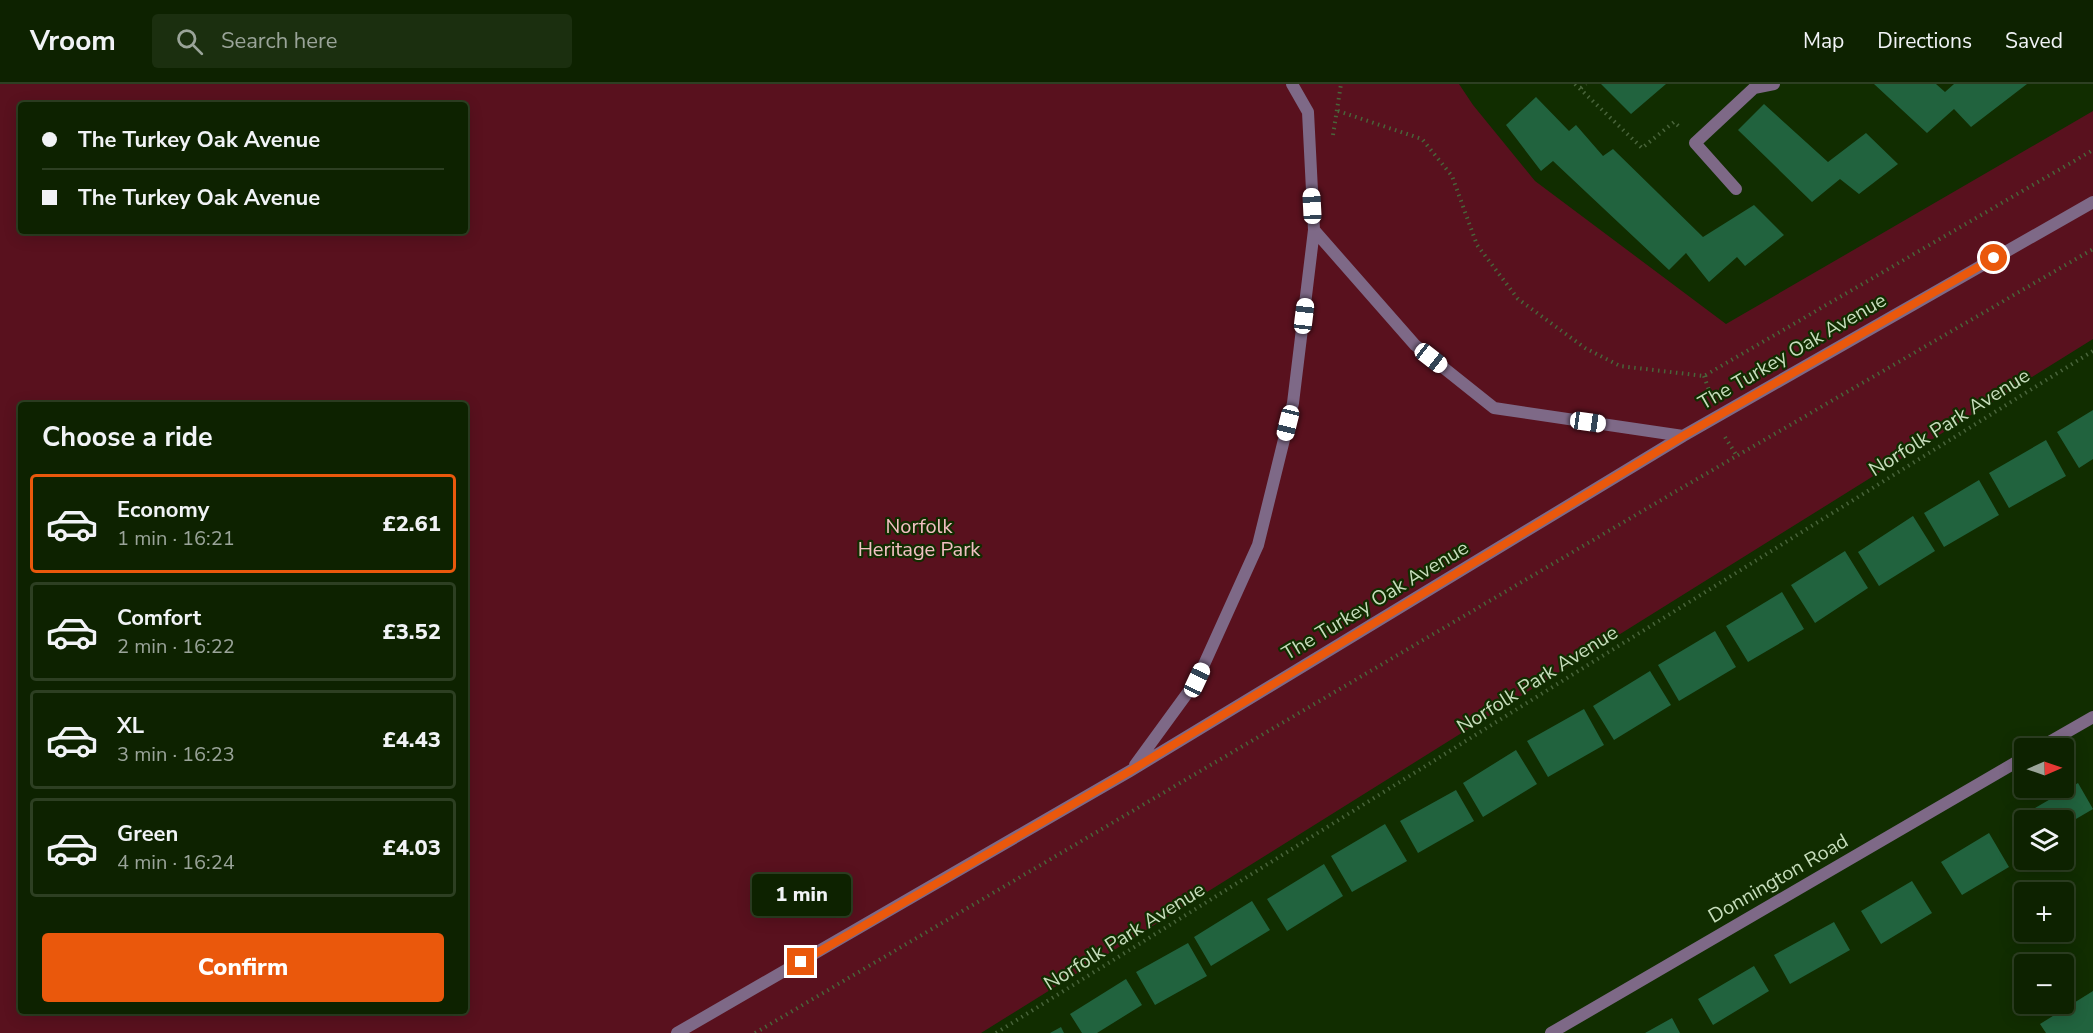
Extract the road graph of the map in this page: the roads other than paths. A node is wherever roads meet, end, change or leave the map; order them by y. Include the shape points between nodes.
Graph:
1 (1292, 84) edge
2 (1774, 84) edge
3 (1736, 189) dead end
4 (2093, 202) edge
5 (1314, 230) junction
6 (1683, 436) junction
7 (2093, 717) edge
8 (2056, 738) edge
9 (2014, 763) edge
10 (1130, 771) junction
11 (677, 1033) edge
12 (1551, 1033) edge

1 - 5 street via 1308,112
2 - 3 street via 1754,88 1695,143
4 - 6 street, The Turkey Oak Avenue
5 - 6 street via 1415,345 1494,408
5 - 10 street via 1293,403 1258,545 1197,680
6 - 10 street, The Turkey Oak Avenue
7 - 8 street
9 - 12 street, Donnington Road
10 - 11 street, The Turkey Oak Avenue

